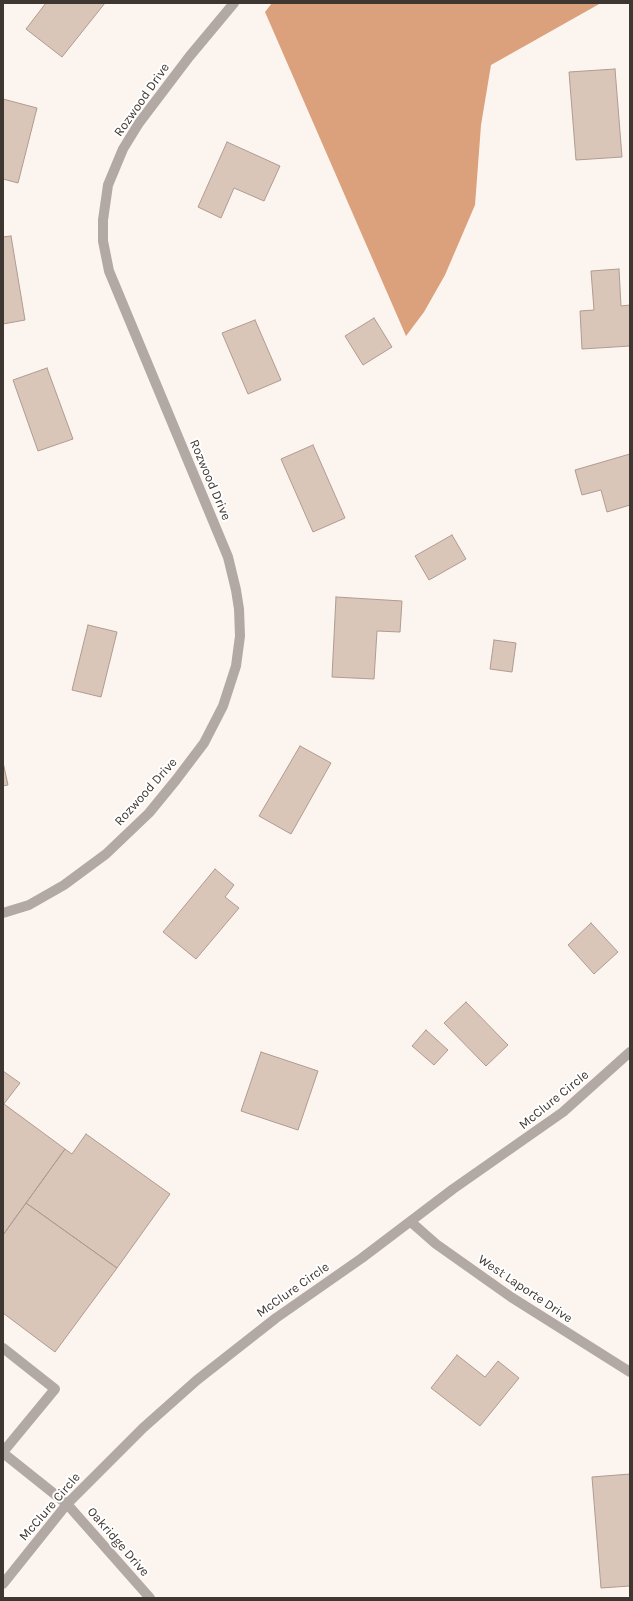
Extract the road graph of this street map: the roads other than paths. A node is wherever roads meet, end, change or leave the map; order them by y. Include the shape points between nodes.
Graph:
1 (234, 3) edge
2 (3, 913) edge
3 (630, 1052) edge
4 (411, 1222) junction
5 (3, 1348) edge
6 (630, 1372) edge
7 (3, 1452) edge
8 (67, 1504) junction
9 (3, 1584) edge
10 (150, 1598) edge

1 - 2 street, Rozwood Drive via 189,57 139,123 123,149 108,185 103,241 109,271 228,557 239,609 240,636 236,666 223,706 204,743 149,813 106,854 64,885 29,905
3 - 4 street, McClure Circle via 563,1112 453,1189
4 - 6 street, West Laporte Drive via 436,1244 511,1298
4 - 8 street, McClure Circle via 276,1318 197,1380 143,1428
5 - 7 street via 55,1389
7 - 8 street, Oakridge Drive
8 - 9 street, McClure Circle
8 - 10 street, Oakridge Drive

